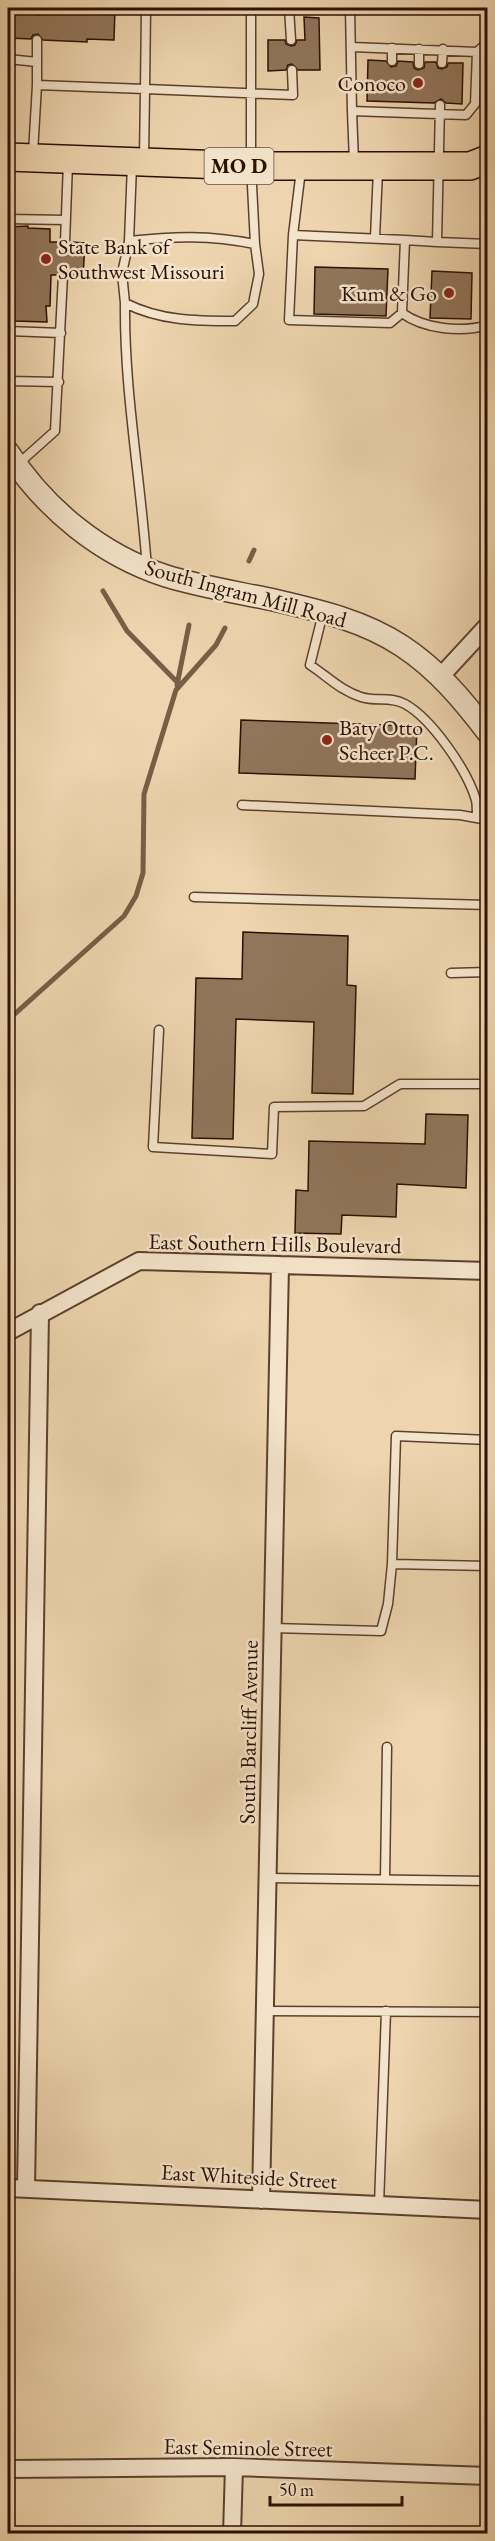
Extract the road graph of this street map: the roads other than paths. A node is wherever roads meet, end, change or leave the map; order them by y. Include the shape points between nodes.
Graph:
1 (146, 8) edge
2 (251, 8) edge
3 (290, 8) edge
4 (350, 8) edge
5 (37, 40) dead end
6 (291, 40) dead end
7 (488, 42) edge
8 (352, 47) junction
9 (392, 48) junction
10 (419, 49) junction
11 (443, 50) junction
12 (477, 52) junction
13 (488, 52) edge
14 (8, 57) edge
15 (392, 61) dead end
16 (37, 62) junction
17 (442, 63) dead end
18 (419, 64) dead end
19 (292, 70) dead end
20 (37, 85) junction
21 (145, 89) junction
22 (251, 94) junction
23 (391, 103) dead end
24 (418, 103) dead end
25 (440, 109) junction
26 (352, 111) junction
27 (390, 112) junction
28 (418, 113) junction
29 (20, 157) edge
30 (68, 159) junction
31 (138, 162) junction
32 (251, 166) junction
33 (302, 166) junction
34 (366, 166) junction
35 (438, 166) junction
36 (482, 168) edge
37 (8, 219) edge
38 (66, 220) junction
39 (293, 235) junction
40 (375, 238) junction
41 (405, 240) junction
42 (129, 241) junction
43 (65, 242) dead end
44 (437, 242) junction
45 (255, 244) junction
46 (488, 244) edge
47 (63, 275) dead end
48 (125, 303) junction
49 (402, 313) junction
50 (488, 325) edge
51 (8, 332) edge
52 (61, 333) junction
53 (8, 381) edge
54 (58, 382) junction
55 (11, 463) edge
56 (147, 569) junction
57 (323, 612) junction
58 (488, 625) edge
59 (441, 676) junction
60 (486, 729) edge
61 (242, 805) dead end
62 (477, 818) junction
63 (488, 820) edge
64 (194, 897) dead end
65 (488, 905) edge
66 (488, 911) edge
67 (486, 972) edge
68 (451, 973) dead end
69 (159, 1030) dead end
70 (488, 1084) edge
71 (280, 1265) junction
72 (488, 1271) edge
73 (40, 1313) junction
74 (8, 1332) edge
75 (488, 1440) edge
76 (392, 1564) junction
77 (488, 1566) edge
78 (273, 1628) junction
79 (387, 1748) dead end
80 (268, 1878) junction
81 (385, 1879) junction
82 (488, 1881) edge
83 (265, 2011) junction
84 (386, 2011) junction
85 (488, 2012) edge
86 (8, 2188) edge
87 (26, 2189) junction
88 (261, 2200) junction
89 (379, 2205) junction
90 (488, 2210) edge
91 (234, 2467) junction
92 (8, 2469) edge
93 (488, 2476) edge
94 (232, 2534) edge

1 - 21 lane
2 - 22 lane
3 - 6 lane
4 - 8 lane
5 - 16 lane
7 - 12 lane
8 - 9 lane
8 - 26 lane
9 - 10 lane
9 - 15 lane
10 - 11 lane
10 - 18 lane
11 - 12 lane
11 - 17 lane
12 - 13 lane
12 - 25 lane via 475,104 466,115
14 - 16 lane
16 - 20 lane
19 - 22 lane via 293,95
20 - 21 lane
20 - 29 lane
21 - 22 lane
21 - 31 lane
22 - 32 lane
23 - 27 lane
24 - 28 lane
25 - 28 lane
25 - 35 lane
26 - 27 lane
26 - 34 lane
27 - 28 lane
29 - 30 main road, MO D
30 - 31 main road, MO D
30 - 38 lane
31 - 32 main road, MO D
31 - 42 lane
32 - 33 main road, MO D
32 - 45 lane
33 - 34 main road, MO D
33 - 39 lane
34 - 35 main road, MO D
34 - 40 lane
35 - 36 main road, MO D
35 - 44 lane
37 - 38 lane
38 - 43 lane
39 - 40 lane
39 - 49 lane via 289,320 390,323
40 - 41 lane
41 - 44 lane
41 - 49 lane
42 - 45 lane via 175,236
42 - 48 lane via 122,273
44 - 46 lane
45 - 48 lane via 259,274 253,304 235,321 188,321 145,313
47 - 52 lane
48 - 56 lane via 124,338
49 - 50 lane via 411,320 436,327
51 - 52 lane
52 - 54 lane
53 - 54 lane
54 - 55 lane via 55,431
55 - 56 street, South Ingram Mill Road via 68,520 106,548
56 - 57 street, South Ingram Mill Road
57 - 59 street, South Ingram Mill Road via 381,634
57 - 62 lane via 310,665 340,688 363,698 393,699 418,714 459,764 476,801
58 - 59 street
59 - 60 street, South Ingram Mill Road
61 - 62 lane
62 - 63 lane
64 - 65 lane
66 - 67 lane
67 - 68 lane
69 - 70 lane via 153,1147 272,1154 274,1107 364,1106 400,1084
71 - 72 street, East Southern Hills Boulevard
71 - 73 street, East Southern Hills Boulevard via 138,1261
71 - 78 street, South Barcliff Avenue
73 - 74 street, East Southern Hills Boulevard
73 - 87 street
75 - 76 lane via 396,1436
76 - 77 lane
76 - 78 lane via 381,1630
78 - 80 street, South Barcliff Avenue
79 - 81 lane
80 - 81 lane
80 - 83 street, South Barcliff Avenue
81 - 82 lane
83 - 84 lane
83 - 88 street, South Barcliff Avenue
84 - 85 lane
84 - 89 lane
86 - 87 street, East Whiteside Street
87 - 88 street, East Whiteside Street
88 - 89 street, East Whiteside Street
89 - 90 street, East Whiteside Street
91 - 92 street, East Seminole Street
91 - 93 street, East Seminole Street
91 - 94 street

